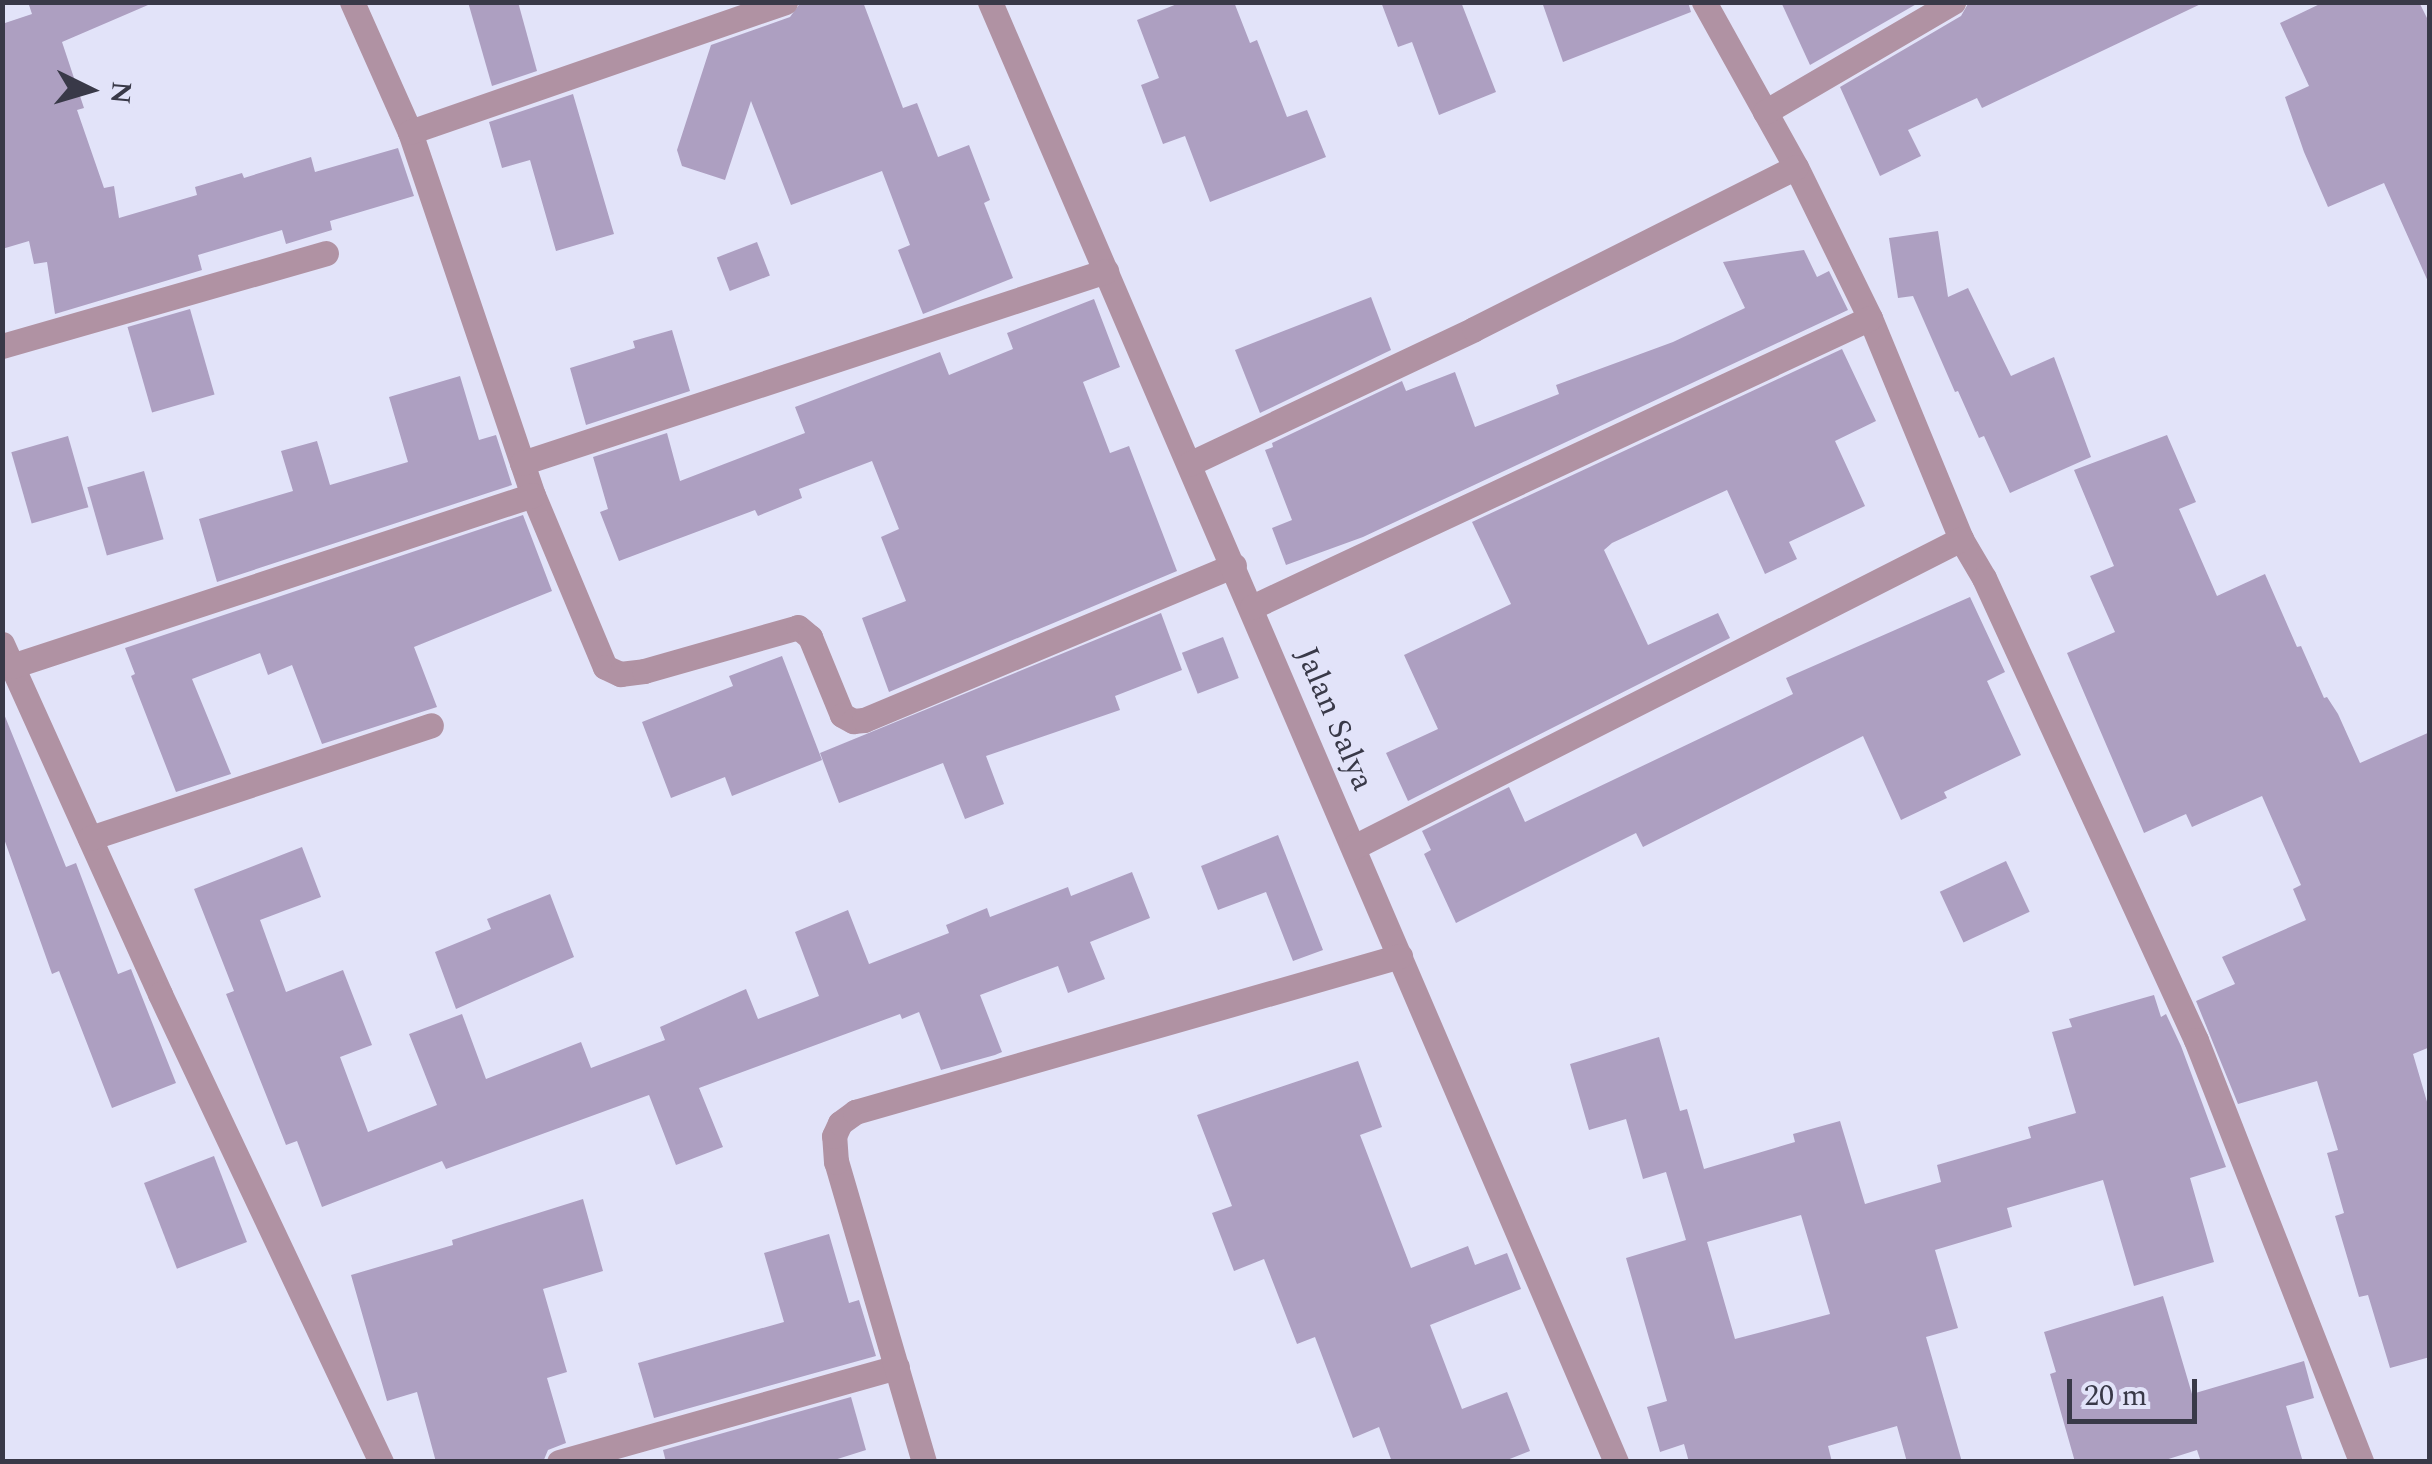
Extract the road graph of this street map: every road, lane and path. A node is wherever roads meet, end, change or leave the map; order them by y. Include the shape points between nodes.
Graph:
1 (352, 2) edge
2 (786, 2) edge
3 (990, 2) edge
4 (1704, 2) edge
5 (1953, 2) edge
6 (1907, 13) edge
7 (1766, 112) junction
8 (410, 132) junction
9 (1796, 168) junction
10 (326, 253) dead end
11 (1106, 271) junction
12 (1870, 318) junction
13 (2, 346) edge
14 (522, 463) junction
15 (1190, 464) junction
16 (533, 495) junction
17 (1961, 538) junction
18 (1234, 565) junction
19 (1252, 607) junction
20 (7, 655) edge
21 (431, 726) dead end
22 (90, 838) junction
23 (1354, 847) junction
24 (1400, 956) junction
25 (897, 1368) junction
26 (381, 1462) edge
27 (558, 1462) edge
28 (924, 1462) edge
29 (1616, 1462) edge
30 (2361, 1462) edge

1 - 8 street
2 - 8 street
3 - 11 street, Jalan Salya
4 - 7 street
5 - 6 street
6 - 7 street
7 - 9 street
8 - 14 street
9 - 12 street
9 - 15 street
10 - 13 street
11 - 14 street
11 - 15 street, Jalan Salya
12 - 17 street
12 - 19 street
14 - 16 street
15 - 18 street, Jalan Salya
16 - 18 street via 606,668 644,671 798,627 810,636 842,715 853,722
16 - 20 street
17 - 23 street
17 - 30 street via 2196,1040
18 - 19 street, Jalan Salya
19 - 23 street, Jalan Salya
20 - 22 street
21 - 22 street
22 - 26 street
23 - 24 street, Jalan Salya
24 - 25 street via 855,1112 840,1123 836,1162
24 - 29 street, Jalan Salya
25 - 27 street
25 - 28 street

